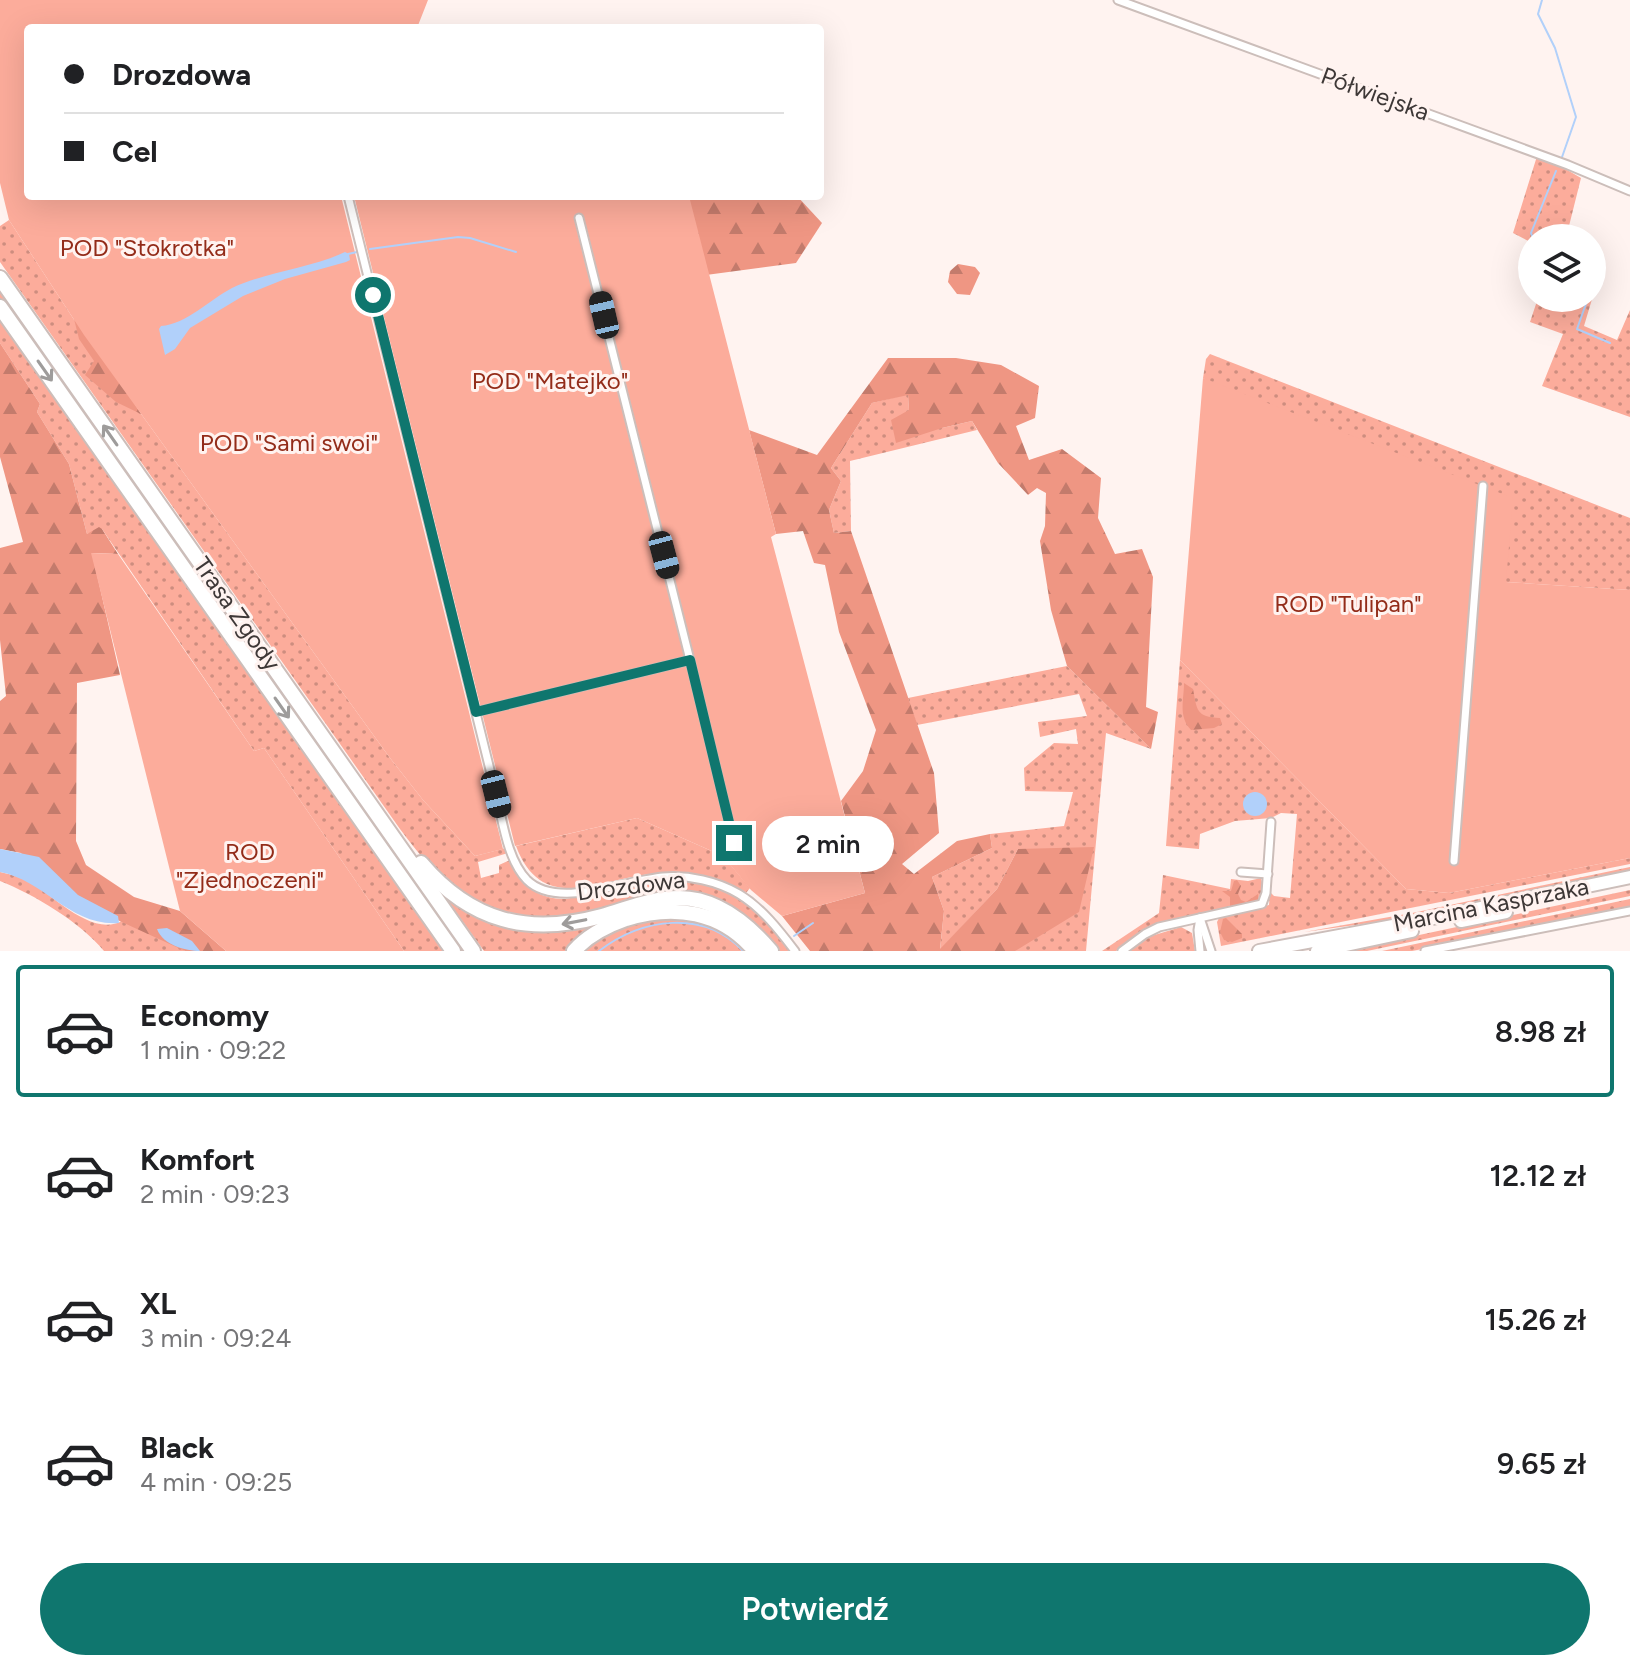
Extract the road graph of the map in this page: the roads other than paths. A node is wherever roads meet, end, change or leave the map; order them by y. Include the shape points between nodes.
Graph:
1 (1118, 0) edge
2 (1630, 191) edge
3 (349, 200) edge
4 (579, 218) dead end
5 (0, 278) edge
6 (0, 307) edge
7 (1483, 486) dead end
8 (690, 660) junction
9 (476, 712) junction
10 (366, 798) junction
11 (1271, 822) dead end
12 (734, 843) dead end
13 (1454, 861) dead end
14 (1241, 872) dead end
15 (1268, 874) junction
16 (1630, 877) edge
17 (1630, 885) edge
18 (1630, 911) edge
19 (1200, 918) junction
20 (453, 951) edge
21 (473, 951) edge
22 (574, 951) edge
23 (755, 951) edge
24 (771, 951) edge
25 (795, 951) edge
26 (1122, 951) edge
27 (1200, 951) edge
28 (1211, 951) edge
29 (1259, 951) edge
30 (1317, 951) edge
31 (1425, 951) edge

1 - 2 street, Półwiejska
3 - 9 street, Drozdowa
4 - 8 street
10 -> 5 highway, Trasa Zgody
6 -> 20 highway, Trasa Zgody
7 - 13 street
8 - 9 street
8 - 12 street
9 - 25 street, Drozdowa via 509,844 532,884 566,894 662,877 700,879 752,903
10 - 21 highway, Trasa Zgody
24 -> 10 highway via 730,914 682,898 546,926 504,921 450,892
11 - 15 street
14 - 15 street
15 - 19 street via 1262,904
16 - 29 main road, Marcina Kasprzaka
17 - 30 main road, Marcina Kasprzaka
18 - 31 street, Marcina Kasprzaka
19 - 26 street via 1152,931
19 - 27 street
19 - 28 street
22 - 23 highway via 609,925 668,911 720,922

